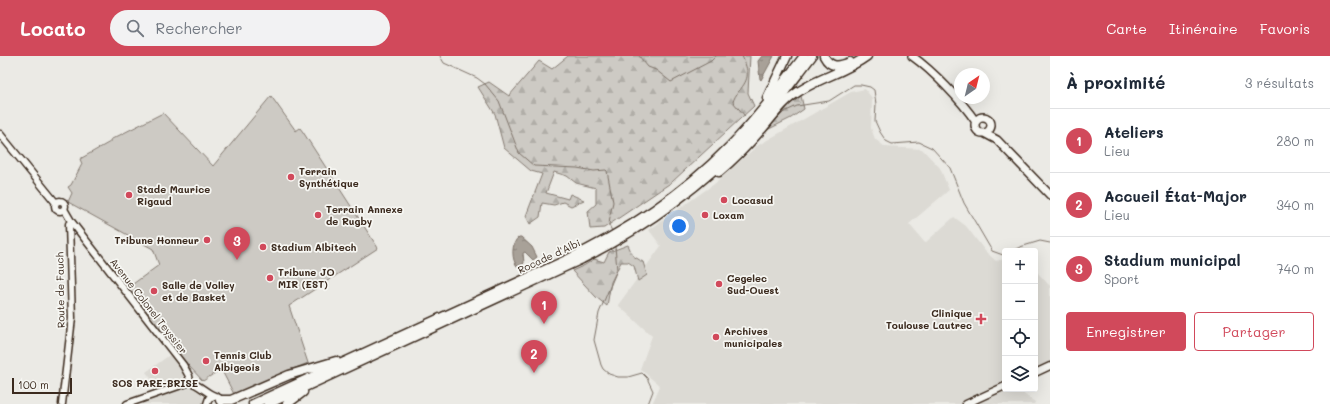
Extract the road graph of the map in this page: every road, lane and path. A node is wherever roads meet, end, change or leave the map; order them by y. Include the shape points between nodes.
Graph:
1 (787, 56) edge
2 (804, 56) edge
3 (812, 56) edge
4 (824, 56) edge
5 (859, 56) edge
6 (867, 56) edge
7 (912, 56) edge
8 (954, 96) edge
9 (961, 104) edge
10 (963, 104) edge
11 (983, 117) junction
12 (976, 122) junction
13 (749, 125) junction
14 (991, 126) junction
15 (984, 133) junction
16 (0, 134) edge
17 (997, 140) junction
18 (1050, 195) edge
19 (62, 210) junction
20 (69, 224) junction
21 (77, 230) junction
22 (618, 241) junction
23 (561, 266) junction
24 (367, 352) junction
25 (1050, 366) edge
26 (1038, 372) edge
27 (190, 382) junction
28 (314, 383) junction
29 (1002, 387) edge
30 (205, 392) junction
31 (219, 400) edge
32 (208, 402) edge
33 (62, 404) edge
34 (127, 404) edge
35 (253, 404) edge
36 (268, 404) edge
37 (288, 404) edge
38 (966, 404) edge

1 - 13 highway via 768,97
2 - 13 highway, Rocade d'Albi
3 - 22 highway, Rocade d'Albi via 759,124 720,165 681,198
4 - 5 highway via 830,64 836,66 848,63
6 - 22 highway via 852,67 808,86 791,97 746,147 710,180 652,223
7 - 8 main road
9 - 12 main road
10 - 11 main road
11 - 12 main road
11 - 14 main road via 990,120
12 - 15 main road via 979,132
13 - 23 highway, Rocade d'Albi via 717,158 673,196 630,226
14 - 15 main road via 989,131
14 - 17 main road
15 - 17 main road
16 - 19 main road via 56,203 62,201 65,205
17 - 18 main road
19 - 20 main road, Avenue Colonel Teyssier
19 - 21 main road, Avenue Colonel Teyssier
20 - 21 main road, Avenue Colonel Teyssier
20 - 33 main road, Route de Fauch via 72,318
21 - 27 main road, Avenue Colonel Teyssier via 183,365
22 - 23 highway, Rocade d'Albi
23 - 24 highway, Rocade d'Albi
23 - 28 highway, Rocade d'Albi
24 - 31 highway via 359,352 289,376 231,400
24 - 35 highway, Rocade d'Albi
25 - 26 main road
27 - 30 main road
27 - 34 main road
28 - 36 highway, Rocade d'Albi
28 - 37 highway
29 - 38 main road
30 - 31 main road
30 - 32 main road
31 - 32 main road via 211,397

